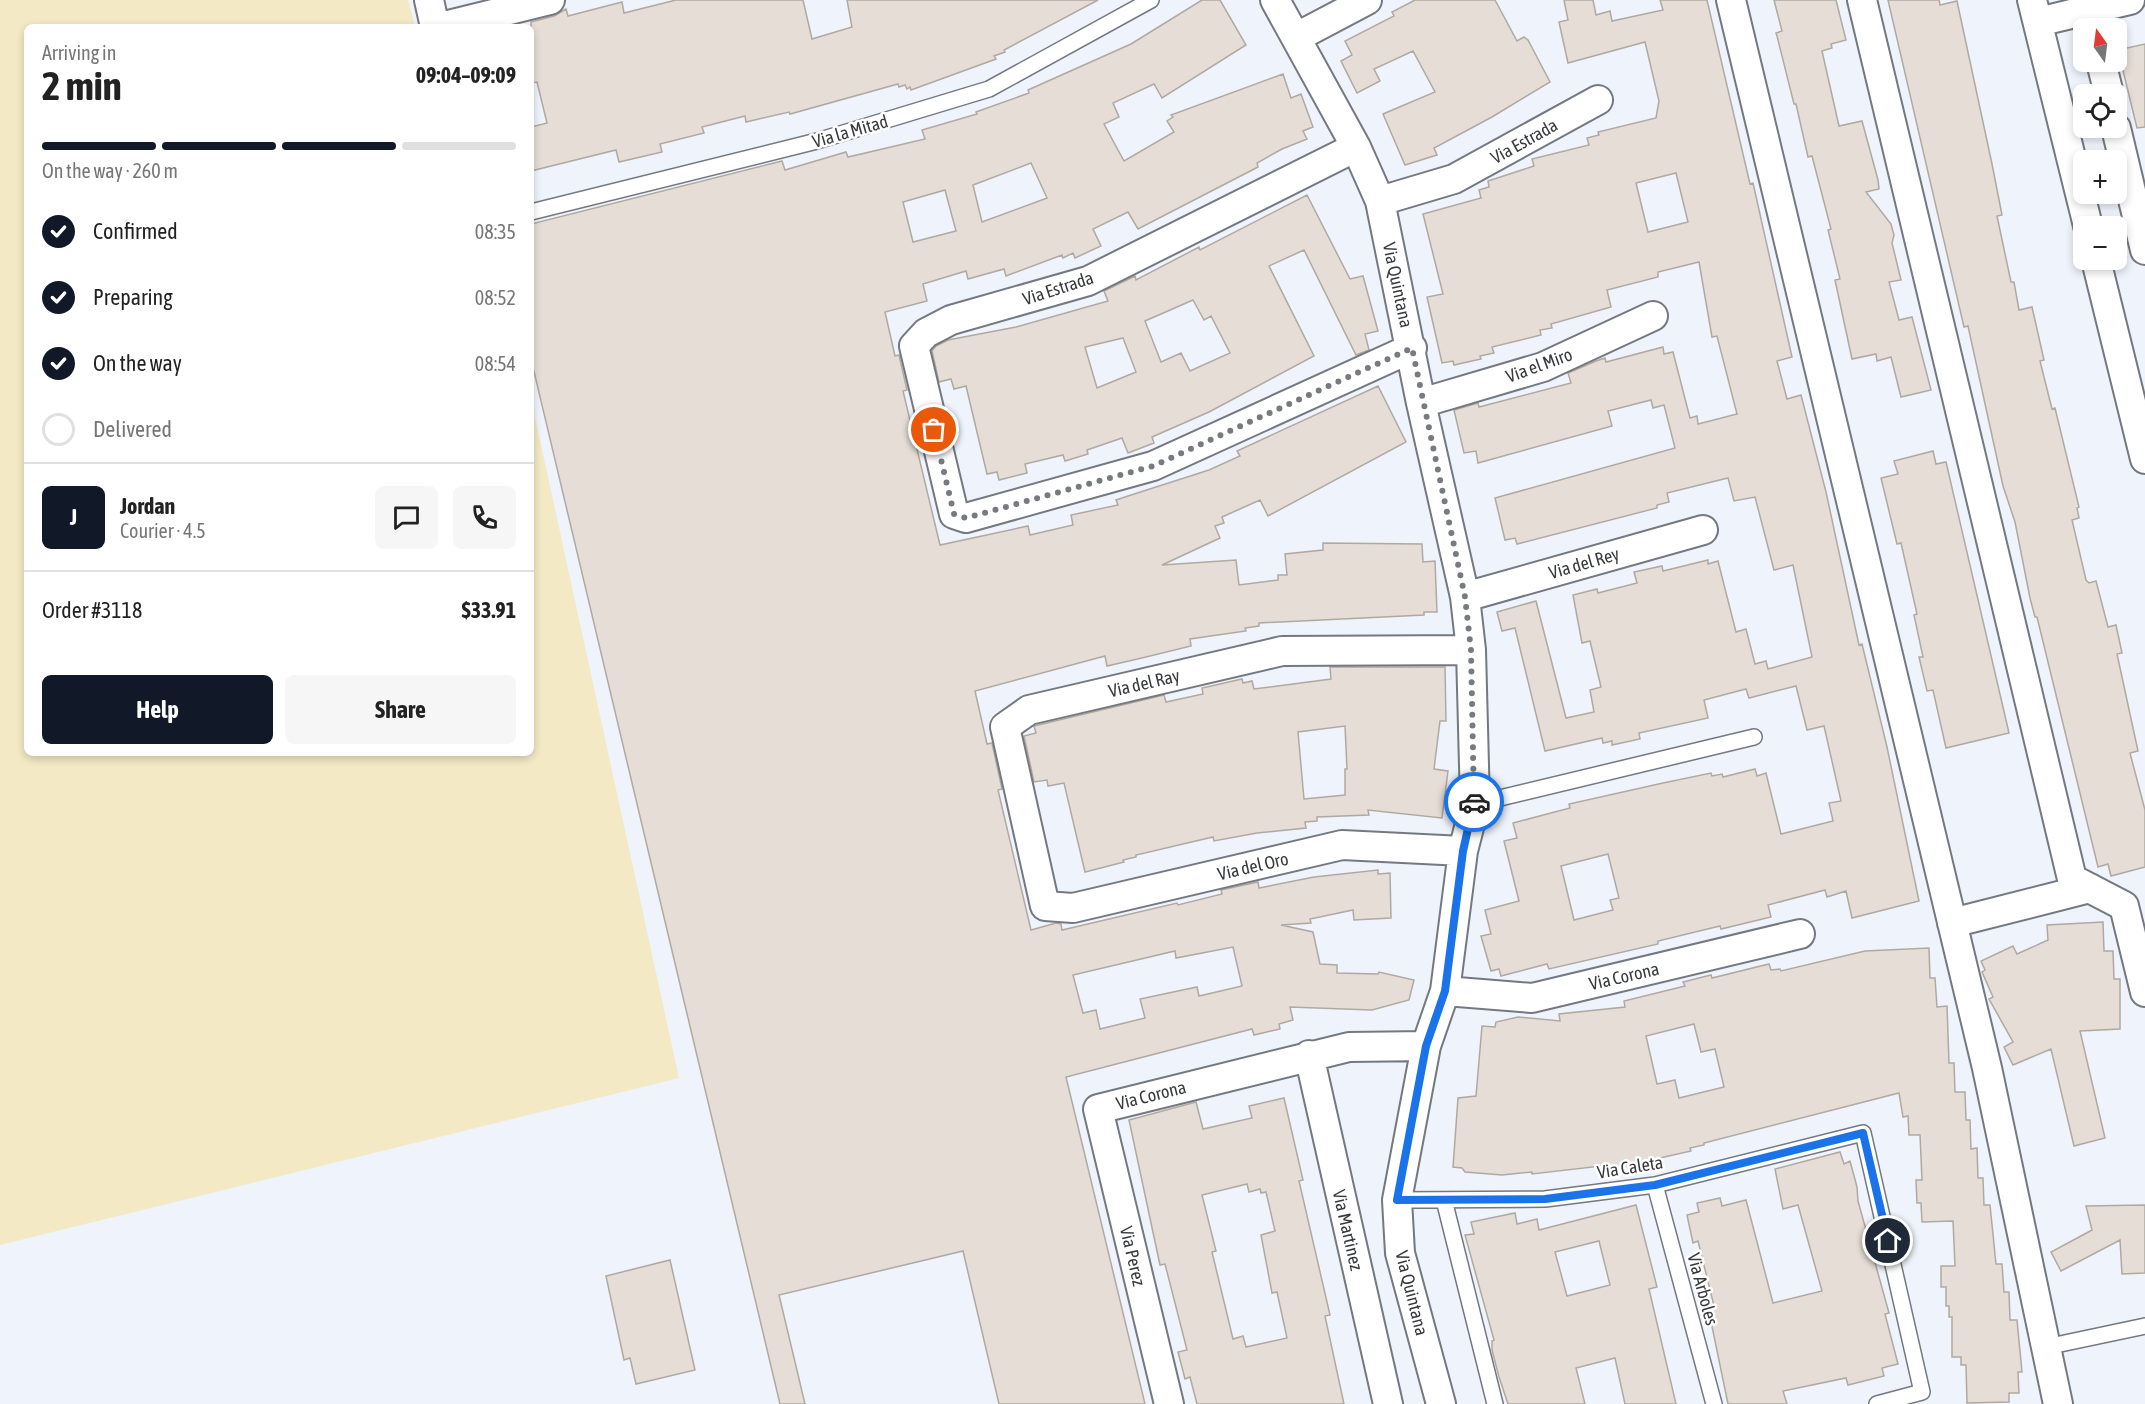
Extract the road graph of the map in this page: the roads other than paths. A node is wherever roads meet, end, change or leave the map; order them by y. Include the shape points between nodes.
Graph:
1 (429, 0) edge
2 (549, 0) edge
3 (1151, 0) edge
4 (1275, 0) edge
5 (1367, 0) edge
6 (1731, 0) edge
7 (1862, 0) edge
8 (2130, 0) edge
9 (2035, 11) edge
10 (2084, 18) edge
11 (2093, 18) edge
12 (434, 24) edge
13 (452, 24) edge
14 (1298, 37) junction
15 (1598, 100) dead end
16 (2118, 138) edge
17 (1356, 147) junction
18 (1380, 201) junction
19 (534, 211) edge
20 (2086, 216) edge
21 (2145, 250) edge
22 (2098, 270) edge
23 (1653, 316) dead end
24 (1412, 348) junction
25 (1421, 403) junction
26 (2145, 459) edge
27 (1703, 530) dead end
28 (1465, 597) junction
29 (1471, 650) junction
30 (1754, 737) dead end
31 (1474, 804) junction
32 (1463, 851) junction
33 (2090, 888) junction
34 (1045, 906) joint
35 (1952, 923) junction
36 (1800, 934) dead end
37 (1445, 991) junction
38 (2145, 992) edge
39 (1426, 1046) junction
40 (1309, 1055) junction
41 (1098, 1109) joint
42 (1655, 1185) junction
43 (1397, 1200) junction
44 (1444, 1200) junction
45 (2145, 1326) edge
46 (2046, 1347) junction
47 (1169, 1404) edge
48 (1388, 1404) edge
49 (1441, 1404) edge
50 (1495, 1404) edge
51 (1714, 1404) edge
52 (1876, 1404) edge
53 (2058, 1404) edge

1 - 12 street
2 - 13 street
3 - 19 lane, Via la Mitad via 989,89 817,141
4 - 14 street, Via Quintana
5 - 14 street
6 - 35 street
7 - 33 street via 2072,879
8 - 11 street
9 - 10 street
9 - 20 street
14 - 17 street, Via Quintana
15 - 18 street, Via Estrada via 1454,179
16 - 21 street
17 - 18 street, Via Quintana
17 - 24 street, Via Estrada via 1088,281 951,320 926,333 914,346 954,514 966,518 1153,466
18 - 24 street, Via Quintana
22 - 26 street
23 - 25 street, Via el Miro via 1543,367
24 - 25 street, Via Quintana
25 - 28 street, Via Quintana
27 - 28 street, Via del Rey
28 - 29 street, Via Quintana
29 - 31 street, Via Quintana
29 - 34 street, Via del Ray via 1282,651 1029,710 1005,727
30 - 31 lane
31 - 32 street, Via Quintana
32 - 34 street, Via del Oro via 1342,845 1072,908
32 - 37 street, Via Quintana
33 - 35 street
33 - 38 street via 2124,906
35 - 46 street
36 - 37 street, Via Corona via 1532,998
37 - 39 street, Via Quintana
39 - 40 street, Via Corona via 1349,1047
39 - 43 street, Via Quintana
40 - 41 street, Via Corona
40 - 48 street, Via Martinez
41 - 47 street, Via Perez
42 - 44 lane, Via Caleta via 1545,1199
42 - 51 lane, Via Arboles
42 - 52 lane, Via Caleta via 1863,1133 1922,1392
43 - 44 lane, Via Caleta
43 - 49 street, Via Quintana via 1400,1253
44 - 50 lane
45 - 46 lane
46 - 53 street

